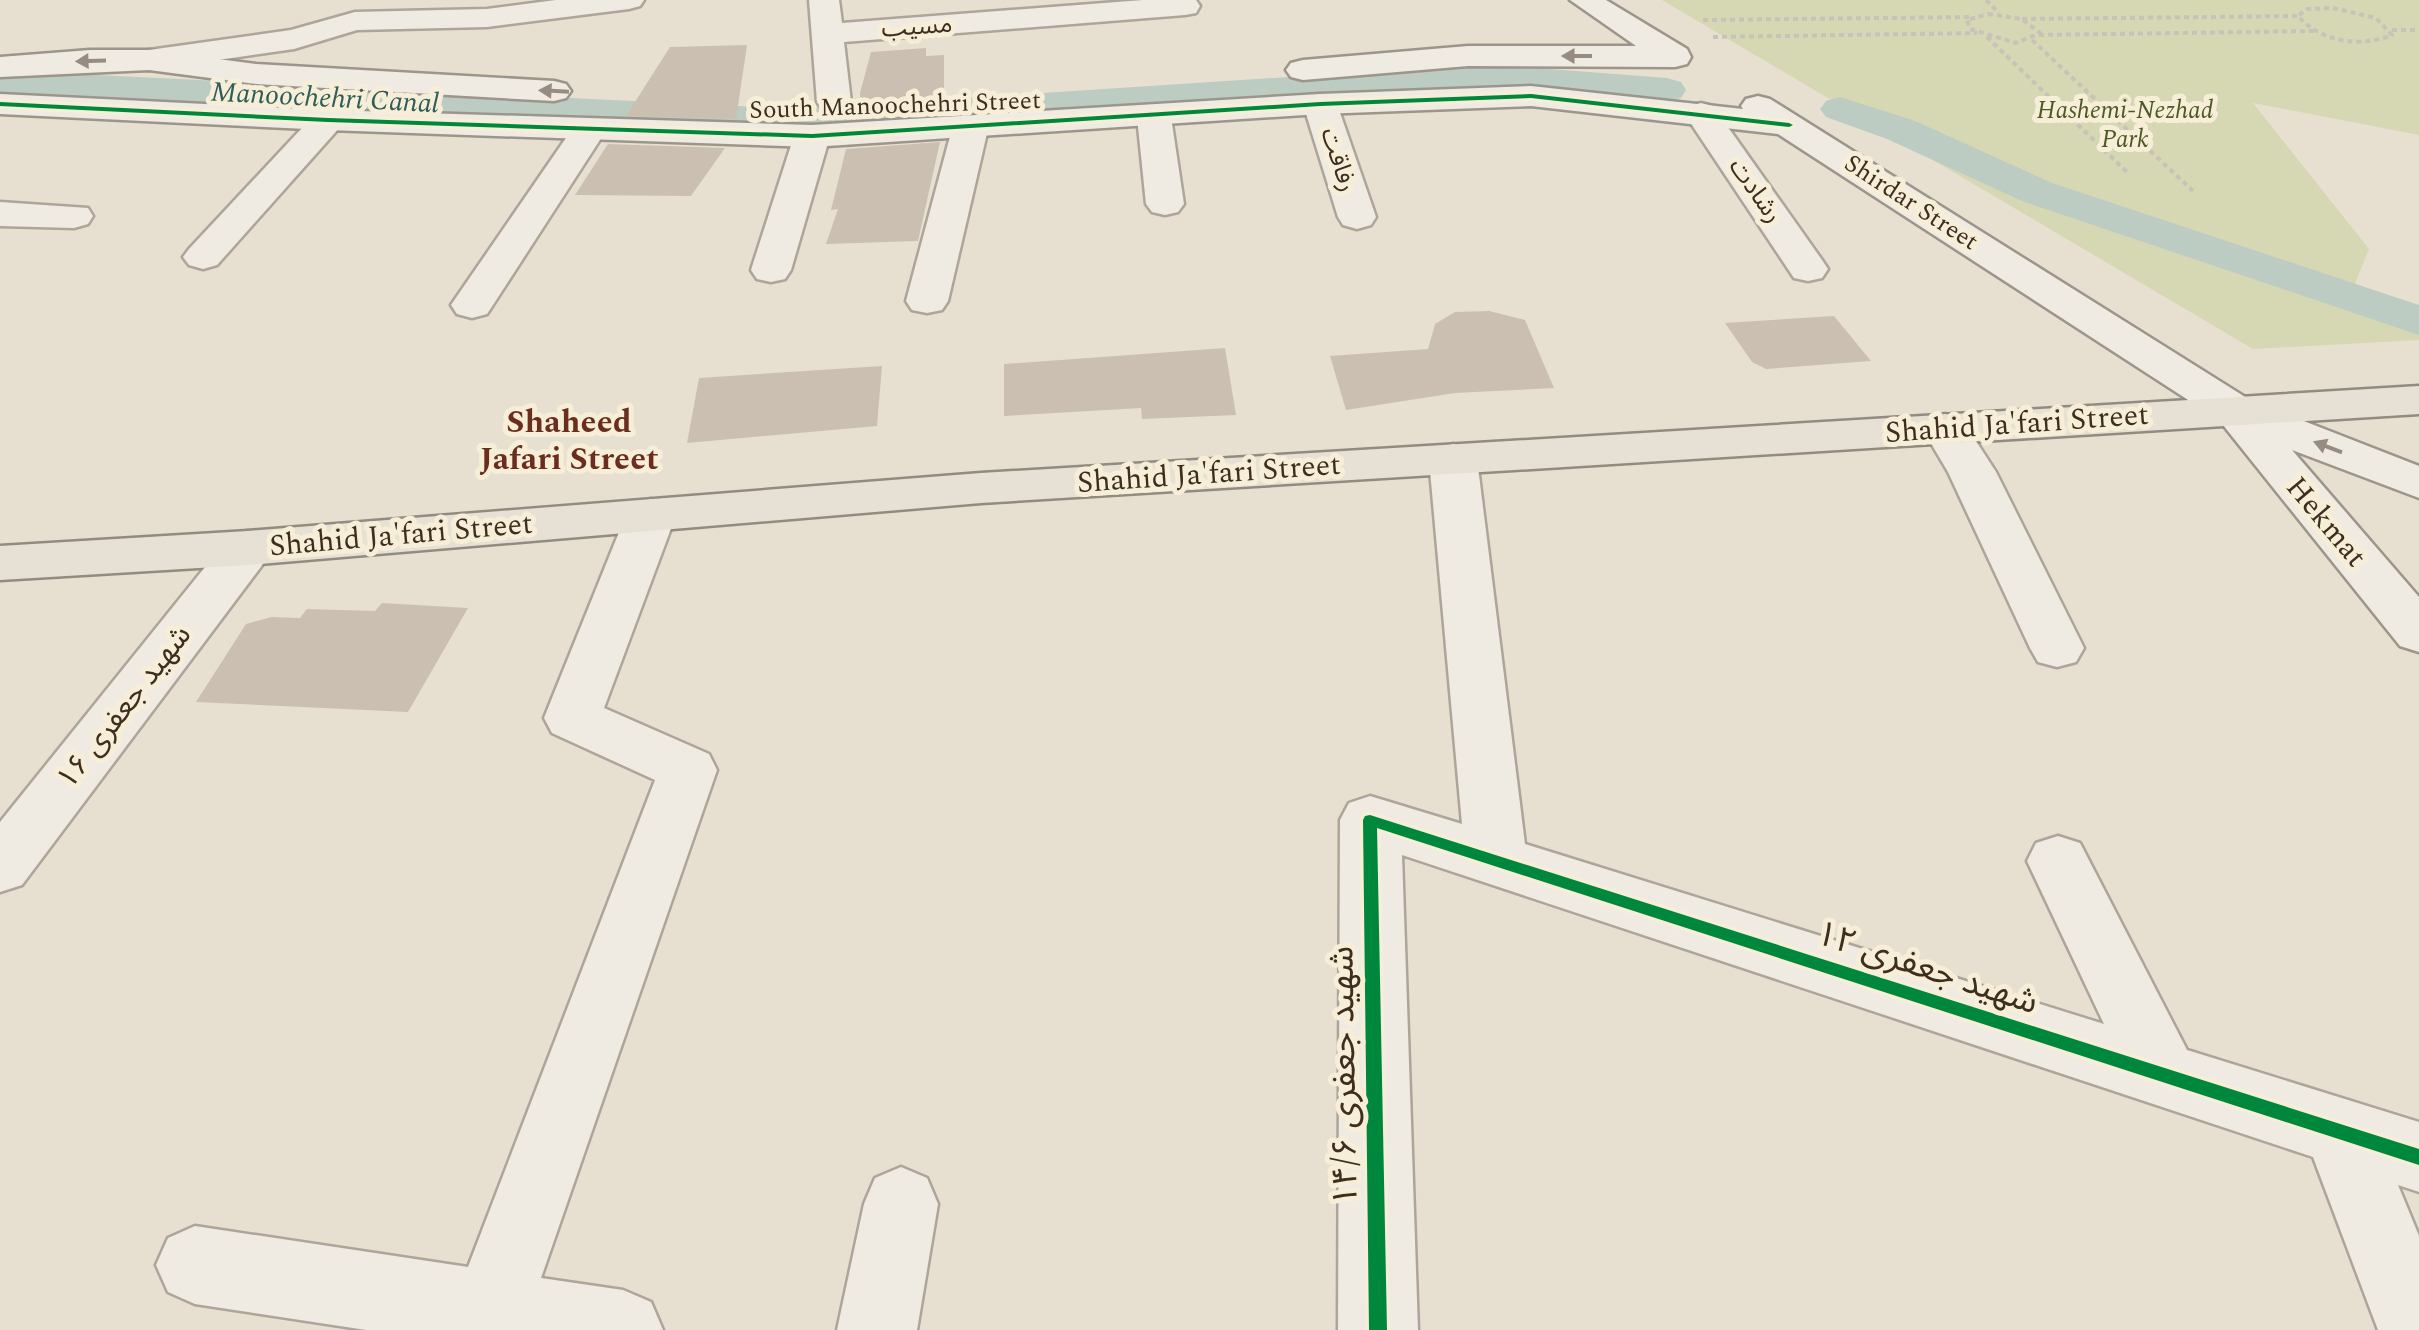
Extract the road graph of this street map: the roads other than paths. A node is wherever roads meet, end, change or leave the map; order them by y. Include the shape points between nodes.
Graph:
1 (628, 0) edge
2 (824, 0) edge
3 (1585, 0) edge
4 (1185, 6) dead end
5 (362, 10) edge
6 (828, 34) junction
7 (1687, 38) junction
8 (149, 60) junction
9 (0, 67) edge
10 (1275, 72) dead end
11 (1156, 99) junction
12 (715, 100) dead end
13 (834, 102) junction
14 (0, 104) edge
15 (1320, 104) junction
16 (588, 111) junction
17 (1701, 114) junction
18 (328, 120) junction
19 (1789, 125) junction
20 (970, 129) junction
21 (812, 136) junction
22 (1165, 204) dead end
23 (0, 214) edge
24 (74, 216) dead end
25 (1357, 216) dead end
26 (203, 256) dead end
27 (771, 270) dead end
28 (1808, 270) dead end
29 (927, 301) dead end
30 (472, 305) dead end
31 (2419, 400) edge
32 (2234, 410) junction
33 (1945, 428) junction
34 (1452, 459) junction
35 (2419, 483) edge
36 (651, 515) junction
37 (248, 548) junction
38 (0, 563) edge
39 (2419, 633) edge
40 (2057, 648) dead end
41 (1370, 820) joint
42 (1496, 861) junction
43 (2058, 861) dead end
44 (0, 867) edge
45 (2164, 1076) junction
46 (2340, 1132) junction
47 (2419, 1157) edge
48 (901, 1204) dead end
49 (195, 1264) dead end
50 (491, 1310) junction
51 (623, 1330) edge
52 (877, 1330) edge
53 (1378, 1330) edge
54 (2418, 1330) edge

1 - 5 street via 488,18
2 - 6 street
3 - 7 street, Shirdar Street
4 - 6 street, مسیب
5 - 8 street via 294,39
6 - 13 street
7 -> 10 street
7 - 19 street, Shirdar Street
8 -> 9 street, South Manoochehri Street
16 -> 8 street, South Manoochehri Street
11 - 13 street, South Manoochehri Street
11 - 15 street, South Manoochehri Street
11 - 20 street, South Manoochehri Street
11 - 22 street
12 - 13 street, South Manoochehri Street
14 - 18 street, South Manoochehri Street
15 - 17 street, South Manoochehri Street via 1530,96
15 - 25 street, رفاقت
16 - 18 street, South Manoochehri Street
16 - 21 street, South Manoochehri Street
16 - 30 street
17 - 19 street, South Manoochehri Street
17 - 28 street, رشادت
18 - 26 street
19 - 32 street, Shirdar Street
20 - 21 street, South Manoochehri Street
20 - 29 street
21 - 27 street
23 - 24 street
31 - 32 main road, Shahid Ja'fari Street
32 - 33 main road, Shahid Ja'fari Street
35 -> 32 street
32 - 39 street, Hekmat
33 - 34 main road, Shahid Ja'fari Street
33 - 40 street
34 - 36 main road, Shahid Ja'fari Street
34 - 42 street
36 - 37 main road, Shahid Ja'fari Street
36 - 50 street via 572,718 688,770
37 - 38 main road, Shahid Ja'fari Street
37 - 44 street, شهید جعفری ۱۶
41 - 42 street, شهید جعفری ۱۲
41 - 53 street, شهید جعفری ۱۴/۶
42 - 45 street, شهید جعفری ۱۲
43 - 45 street
45 - 46 street, شهید جعفری ۱۲
46 - 47 street, شهید جعفری ۱۲
46 - 54 street
48 - 52 street
49 - 50 street
50 - 51 street

